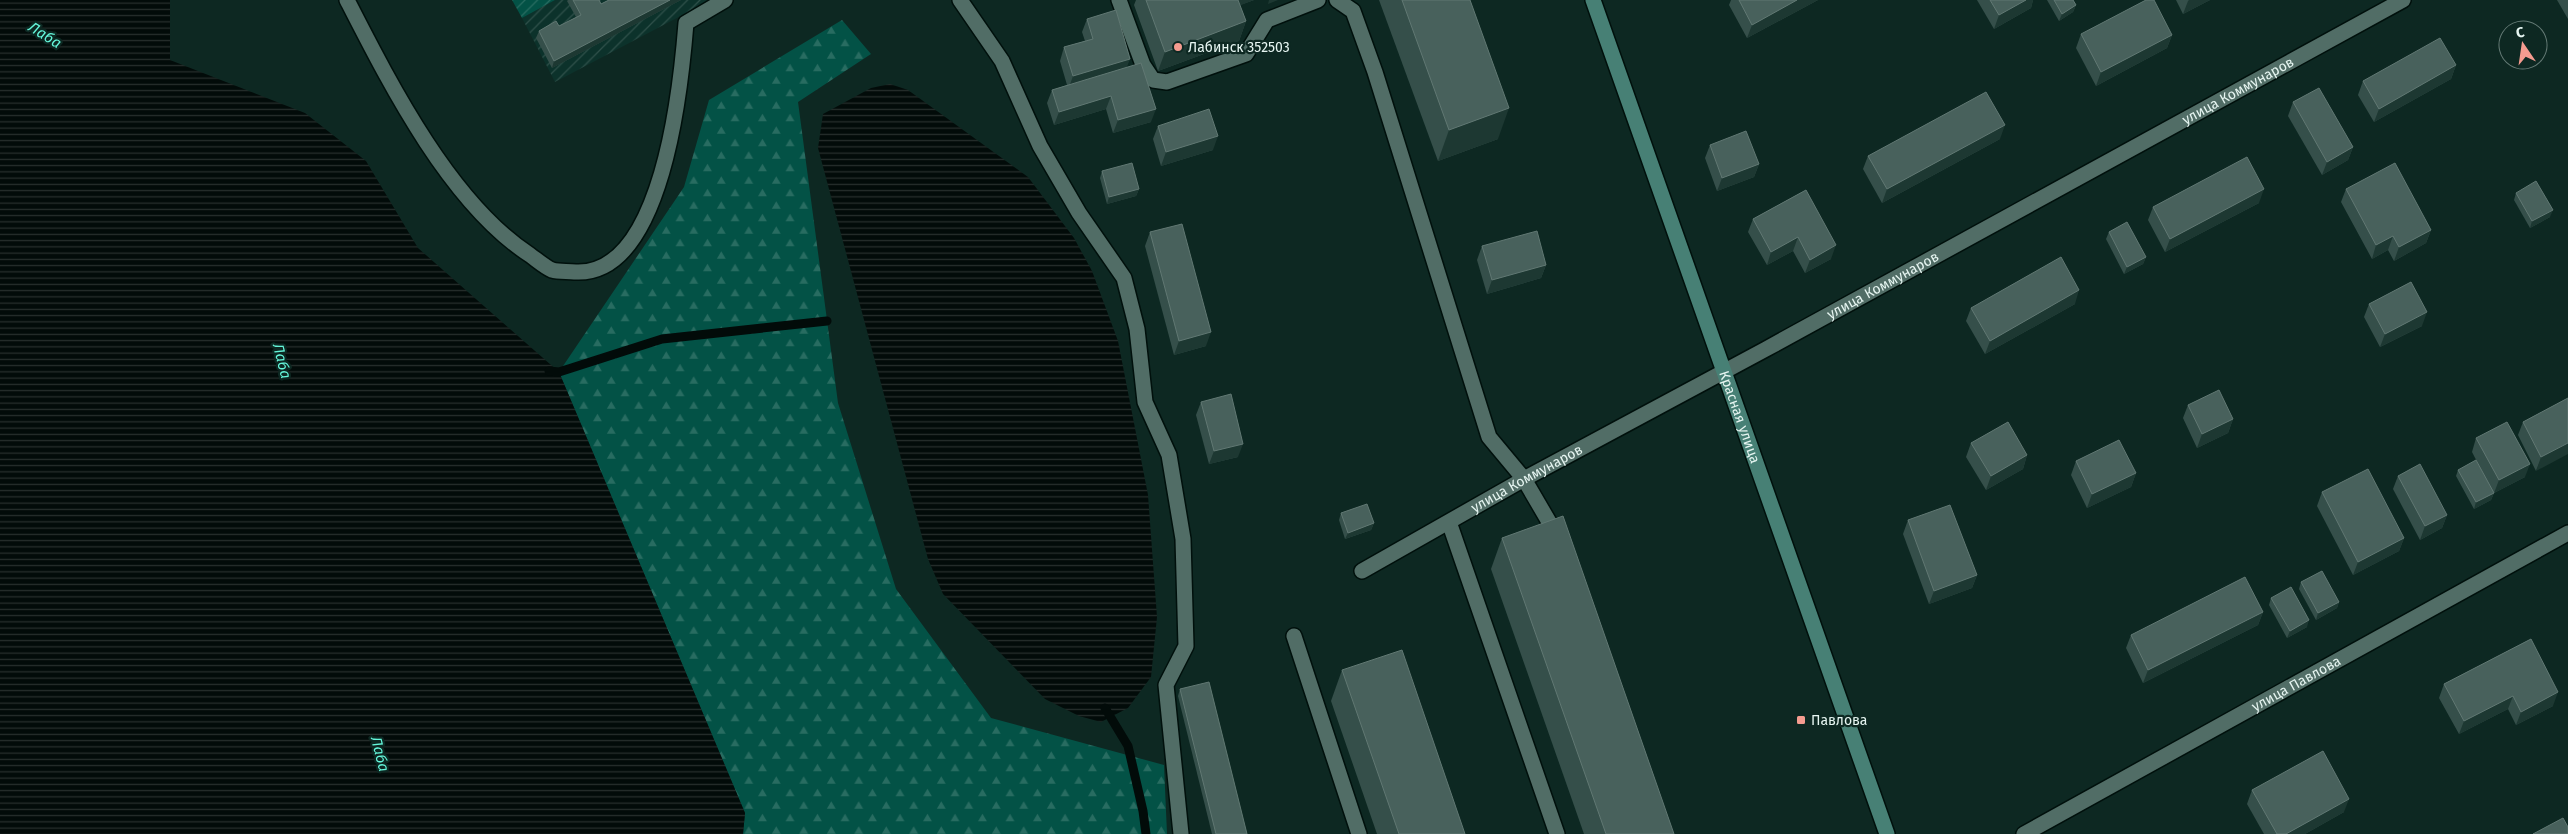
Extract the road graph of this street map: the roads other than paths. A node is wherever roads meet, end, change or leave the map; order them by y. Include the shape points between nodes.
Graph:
1 (347, 0) edge
2 (724, 0) edge
3 (960, 0) edge
4 (1120, 0) edge
5 (1318, 0) edge
6 (1336, 0) edge
7 (1593, 0) edge
8 (2403, 0) edge
9 (1724, 372) junction
10 (1524, 479) junction
11 (1449, 522) junction
12 (2568, 533) edge
13 (1565, 556) edge
14 (1362, 571) dead end
15 (1294, 636) dead end
16 (1181, 834) edge
17 (1359, 834) edge
18 (1557, 834) edge
19 (1887, 834) edge
20 (2024, 834) edge

1 - 2 street via 397,98 459,187 509,242 553,270 589,272 615,260 643,225 668,155 686,24
3 - 16 street via 1002,61 1040,146 1079,213 1124,278 1137,329 1145,402 1169,455 1183,539 1186,646 1166,686
4 - 5 street via 1143,65 1153,80 1167,82 1246,54 1267,20
6 - 10 street via 1353,11 1375,72 1489,437
7 - 9 street, Красная улица
8 - 9 street, улица Коммунаров
9 - 10 street, улица Коммунаров
9 - 19 street, Красная улица
10 - 11 street, улица Коммунаров
10 - 13 street via 1558,537
11 - 14 street, улица Коммунаров
11 - 18 street
12 - 20 street, улица Павлова
15 - 17 street

